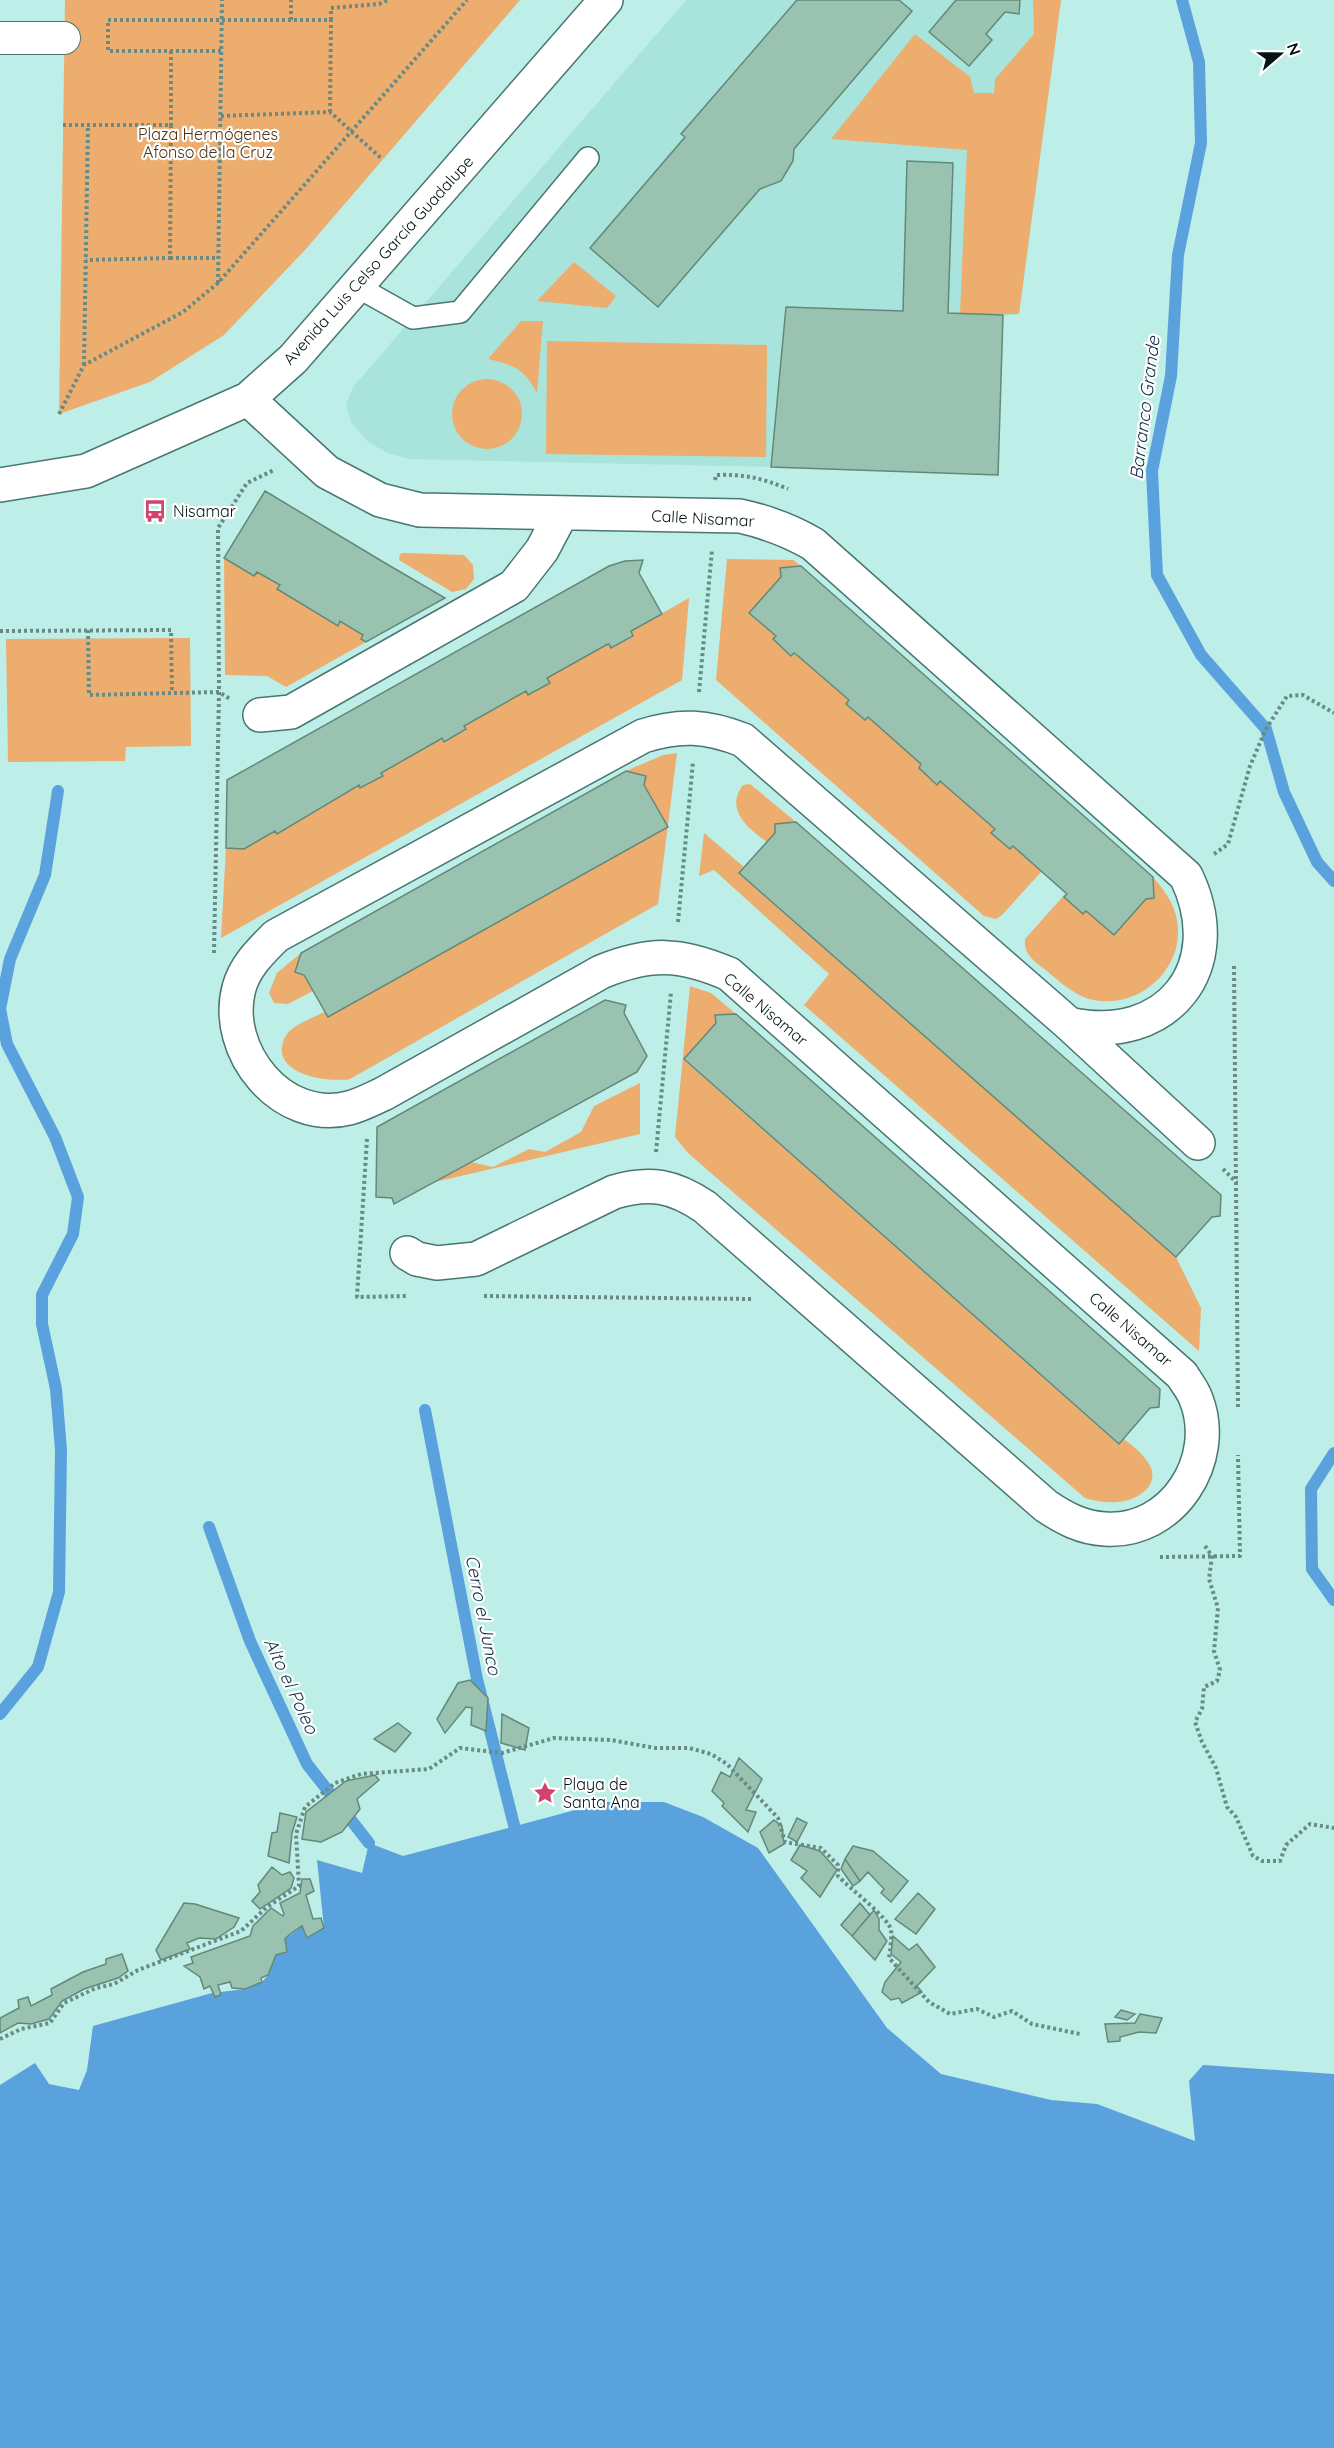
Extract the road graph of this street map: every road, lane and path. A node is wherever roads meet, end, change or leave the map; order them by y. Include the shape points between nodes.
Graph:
1 (222, 0) edge
2 (291, 0) edge
3 (388, 0) edge
4 (466, 0) edge
5 (606, 0) edge
6 (222, 20) junction
7 (291, 20) junction
8 (331, 20) junction
9 (0, 38) edge
10 (64, 38) dead end
11 (171, 51) junction
12 (221, 51) junction
13 (330, 112) junction
14 (221, 116) junction
15 (63, 125) dead end
16 (88, 125) junction
17 (171, 125) junction
18 (351, 132) junction
19 (588, 158) dead end
20 (382, 159) dead end
21 (170, 258) junction
22 (218, 258) junction
23 (86, 260) junction
24 (218, 283) junction
25 (356, 286) junction
26 (84, 365) junction
27 (248, 399) junction
28 (59, 414) dead end
29 (296, 444) junction
30 (0, 484) edge
31 (561, 514) junction
32 (711, 560) dead end
33 (87, 630) junction
34 (0, 631) edge
35 (219, 692) junction
36 (172, 693) junction
37 (1334, 713) edge
38 (260, 715) joint
39 (696, 726) junction
40 (1208, 859) dead end
41 (674, 957) junction
42 (214, 964) dead end
43 (1069, 1024) junction
44 (368, 1131) dead end
45 (1198, 1143) dead end
46 (1237, 1183) dead end
47 (653, 1186) junction
48 (407, 1253) dead end
49 (416, 1296) dead end
50 (478, 1296) dead end
51 (759, 1299) dead end
52 (1238, 1413) dead end
53 (1238, 1449) dead end
54 (1205, 1546) dead end
55 (1212, 1556) junction
56 (1150, 1557) dead end
57 (1334, 1828) edge
58 (1080, 2034) dead end
59 (0, 2039) edge

1 - 6 path
2 - 7 path
3 - 8 path via 332,8
4 - 18 path
5 - 25 street, Avenida Luis Celso García Guadalupe
6 - 7 path
6 - 11 path via 108,20 108,51
6 - 12 path
7 - 8 path
8 - 13 path
9 - 10 street
11 - 12 path
11 - 17 path
12 - 14 path
13 - 14 path
13 - 18 path
14 - 22 path
15 - 16 path
16 - 17 path
16 - 23 path
17 - 21 path
18 - 20 path
18 - 24 path
19 - 25 lane via 460,312 413,318
21 - 22 path
21 - 23 path
22 - 24 path
23 - 26 path
24 - 26 path via 183,312
25 - 27 street, Avenida Luis Celso García Guadalupe via 293,359
26 - 28 path
27 - 29 street, Calle Nisamar
27 - 30 street, Avenida Luis Celso García Guadalupe via 86,471
29 - 31 street, Calle Nisamar via 327,472 380,500 420,510
29 - 35 path via 272,471 247,483 218,528
31 - 38 street via 542,550 514,586 291,712
31 - 43 street, Calle Nisamar via 740,516 765,521 813,544 1186,876 1197,898 1202,922 1193,971 1180,992 1163,1010 1118,1029
32 - 39 path
33 - 34 path
33 - 36 path via 171,630
33 - 36 path via 89,695
35 - 36 path
35 - 38 path
35 - 42 path
37 - 40 path via 1303,695 1287,696 1266,729 1250,766 1228,844
39 - 41 path
39 - 41 street, Calle Nisamar via 669,728 644,736 276,936 253,958 239,988 236,1020 243,1051 261,1078 286,1098 316,1109 348,1109 383,1094 601,972 628,961
39 - 43 street, Calle Nisamar via 743,740
41 - 47 path
41 - 47 street, Calle Nisamar via 729,974 1182,1375 1196,1398 1202,1423 1202,1446 1192,1479 1167,1510 1141,1524 1107,1530 1064,1518 705,1207 684,1193
43 - 45 street, Calle Nisamar
44 - 49 path via 357,1296
46 - 52 path
47 - 48 street, Calle Nisamar via 614,1192 476,1258 437,1263
50 - 51 path
53 - 55 path via 1240,1556
54 - 55 path
55 - 56 path
55 - 57 path via 1209,1579 1218,1608 1214,1652 1220,1670 1217,1681 1203,1687 1202,1709 1196,1722 1216,1768 1227,1807 1236,1816 1253,1856 1262,1861 1280,1861 1286,1845 1310,1824
58 - 59 path via 1032,2024 1012,2011 994,2017 977,2009 950,2014 929,2002 889,1958 891,1929 883,1915 852,1893 838,1876 838,1865 821,1848 785,1842 778,1818 727,1764 711,1754 612,1740 554,1738 502,1753 460,1749 429,1769 361,1774 335,1783 305,1807 296,1834 299,1886 267,1907 241,1931 96,1988 64,2003 50,2023 21,2029

